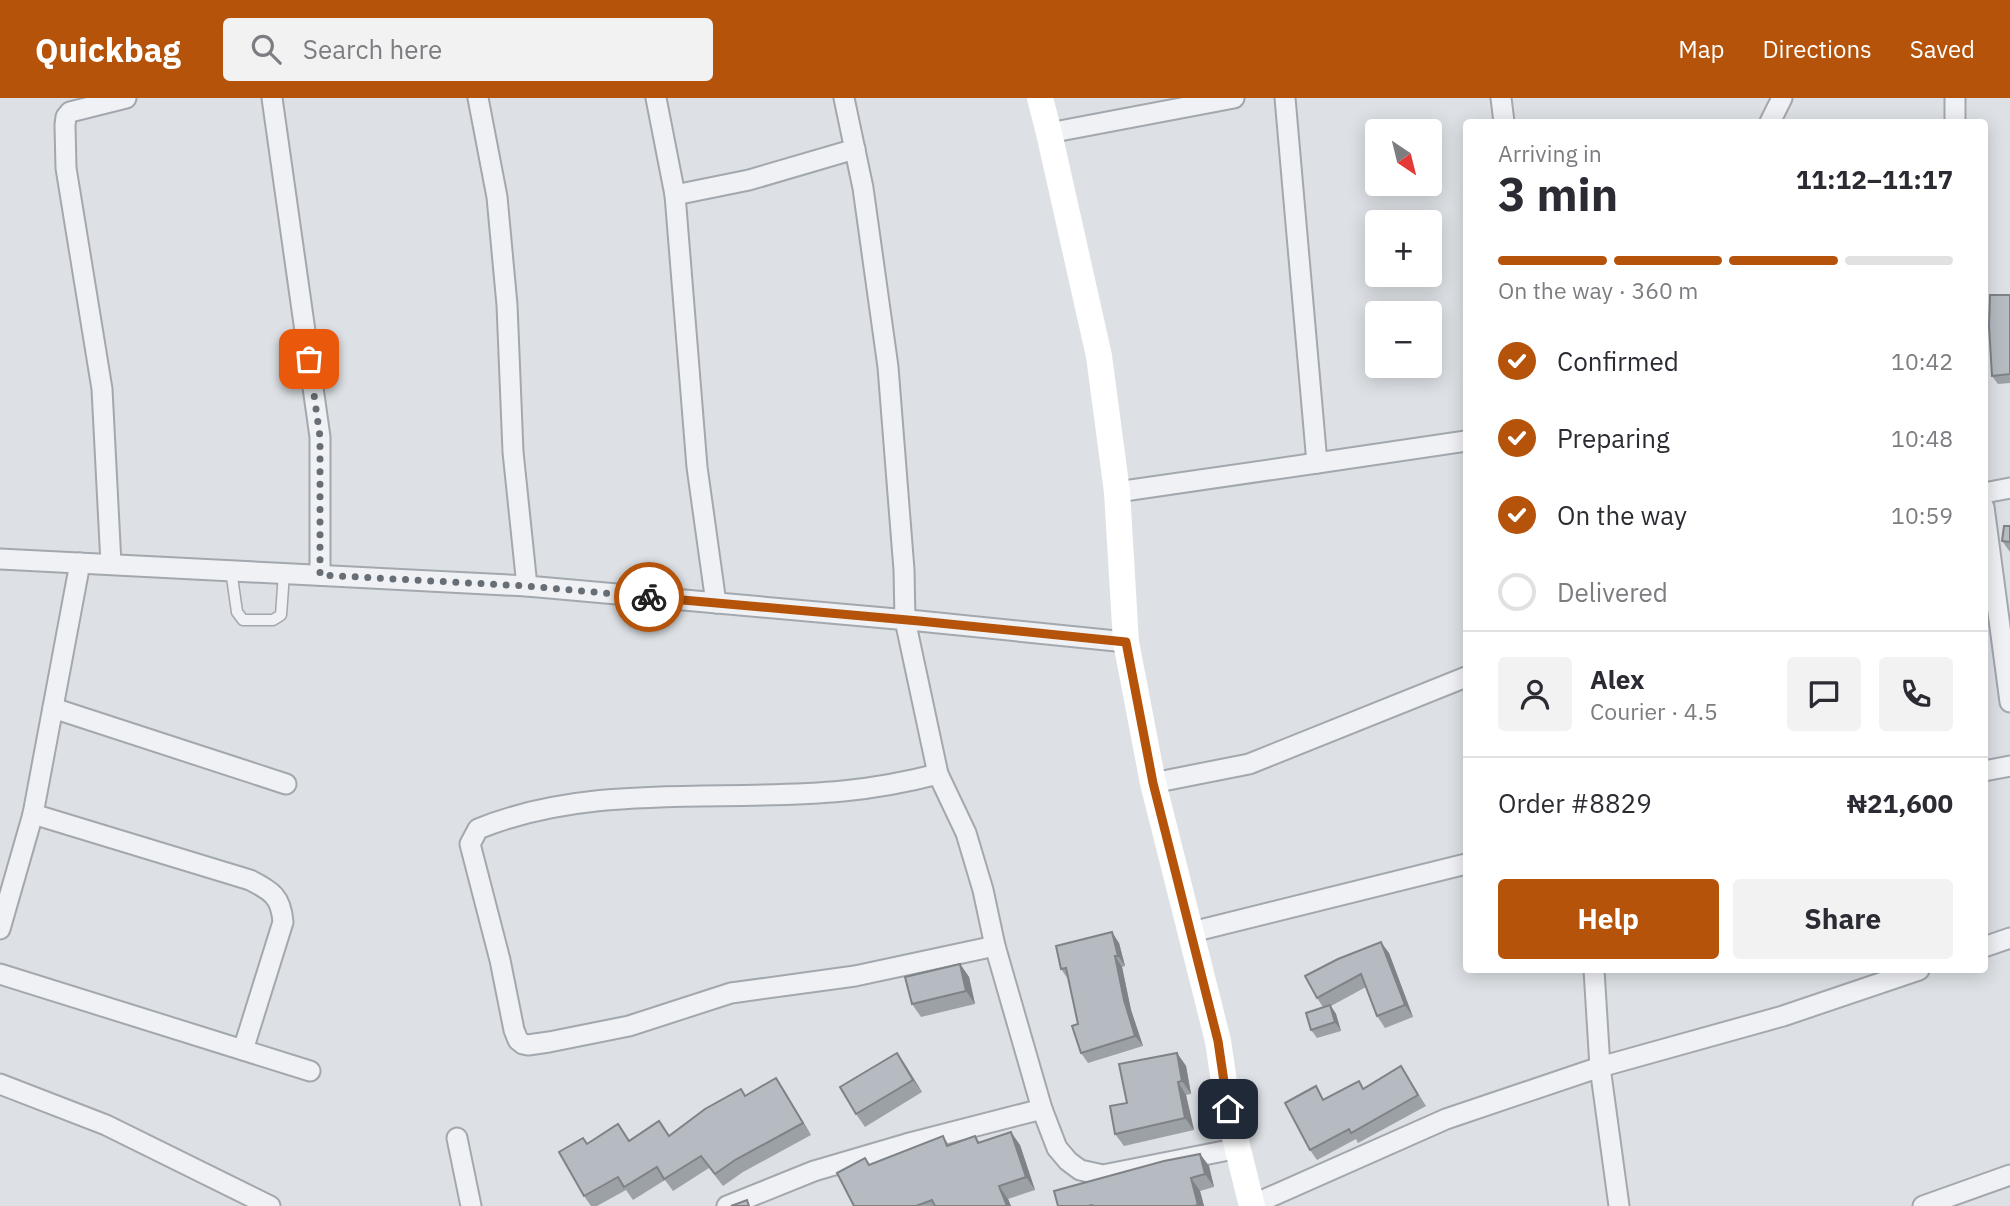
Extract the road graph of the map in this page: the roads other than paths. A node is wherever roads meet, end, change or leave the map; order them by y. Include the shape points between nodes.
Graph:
1 (126, 98) edge
2 (272, 98) edge
3 (478, 98) edge
4 (656, 98) edge
5 (844, 98) edge
6 (1040, 98) edge
7 (1234, 98) edge
8 (1285, 98) edge
9 (1501, 98) edge
10 (1782, 98) edge
11 (1955, 98) edge
12 (1504, 119) edge
13 (1772, 119) edge
14 (1955, 119) edge
15 (1049, 133) junction
16 (855, 149) junction
17 (675, 195) junction
18 (1463, 440) edge
19 (1317, 463) junction
20 (2010, 488) edge
21 (1118, 492) junction
22 (1988, 492) edge
23 (1988, 537) edge
24 (0, 559) edge
25 (80, 563) junction
26 (111, 564) junction
27 (231, 570) junction
28 (284, 573) junction
29 (320, 575) junction
30 (527, 586) junction
31 (716, 603) junction
32 (905, 620) junction
33 (1126, 642) junction
34 (1463, 678) edge
35 (2010, 702) edge
36 (53, 708) junction
37 (2010, 766) edge
38 (1988, 770) edge
39 (938, 774) junction
40 (286, 783) dead end
41 (1153, 783) junction
42 (33, 814) junction
43 (1463, 865) edge
44 (3, 901) edge
45 (0, 929) edge
46 (1192, 932) junction
47 (2010, 938) edge
48 (1988, 946) edge
49 (995, 947) junction
50 (1594, 973) edge
51 (1910, 973) edge
52 (0, 974) edge
53 (243, 1050) junction
54 (1601, 1067) junction
55 (310, 1071) dead end
56 (0, 1084) edge
57 (1042, 1109) junction
58 (457, 1138) dead end
59 (1239, 1148) junction
60 (2010, 1175) edge
61 (1252, 1205) edge
62 (270, 1206) edge
63 (471, 1206) edge
64 (727, 1206) edge
65 (1619, 1206) edge
66 (1923, 1206) edge

1 - 26 street via 71,112 65,125 66,168 102,389
2 - 29 street via 320,437
3 - 30 street via 497,197 513,452
4 - 17 street
5 - 16 street
6 - 15 street
7 - 15 street
8 - 19 street
9 - 12 street
10 - 13 street
11 - 14 street
15 - 21 street via 1099,356
16 - 17 street via 749,180
16 - 32 street via 888,367
17 - 31 street via 697,467
18 - 19 street
19 - 21 street
20 - 22 street
21 - 33 street
23 - 35 street
24 - 25 street
25 - 26 street
25 - 36 street
26 - 27 street
27 - 28 street
27 - 28 lane via 237,612 243,620 273,620 281,615
28 - 29 street
29 - 30 street
30 - 31 street
31 - 32 street
32 - 33 street
32 - 39 street
33 - 41 street
34 - 41 street via 1249,764
36 - 40 street
36 - 42 street
37 - 38 street
39 - 49 street via 966,833
39 - 49 street via 844,791 667,796 559,805 510,815 478,829 470,844 514,1030 523,1044 549,1042 629,1026 731,993 855,976
41 - 46 street
42 - 44 street
42 - 53 street via 250,880 274,895 282,906 283,922
43 - 46 street
44 - 45 street
46 - 59 street
47 - 48 street
49 - 57 street
50 - 54 street
51 - 54 street via 1783,1016
52 - 53 street
53 - 55 street
54 - 61 street via 1446,1119
54 - 65 street
56 - 62 street via 106,1125
57 - 59 street via 1057,1149 1068,1161 1080,1170 1103,1175
57 - 64 street via 814,1171
58 - 63 street
59 - 61 street
60 - 66 street

